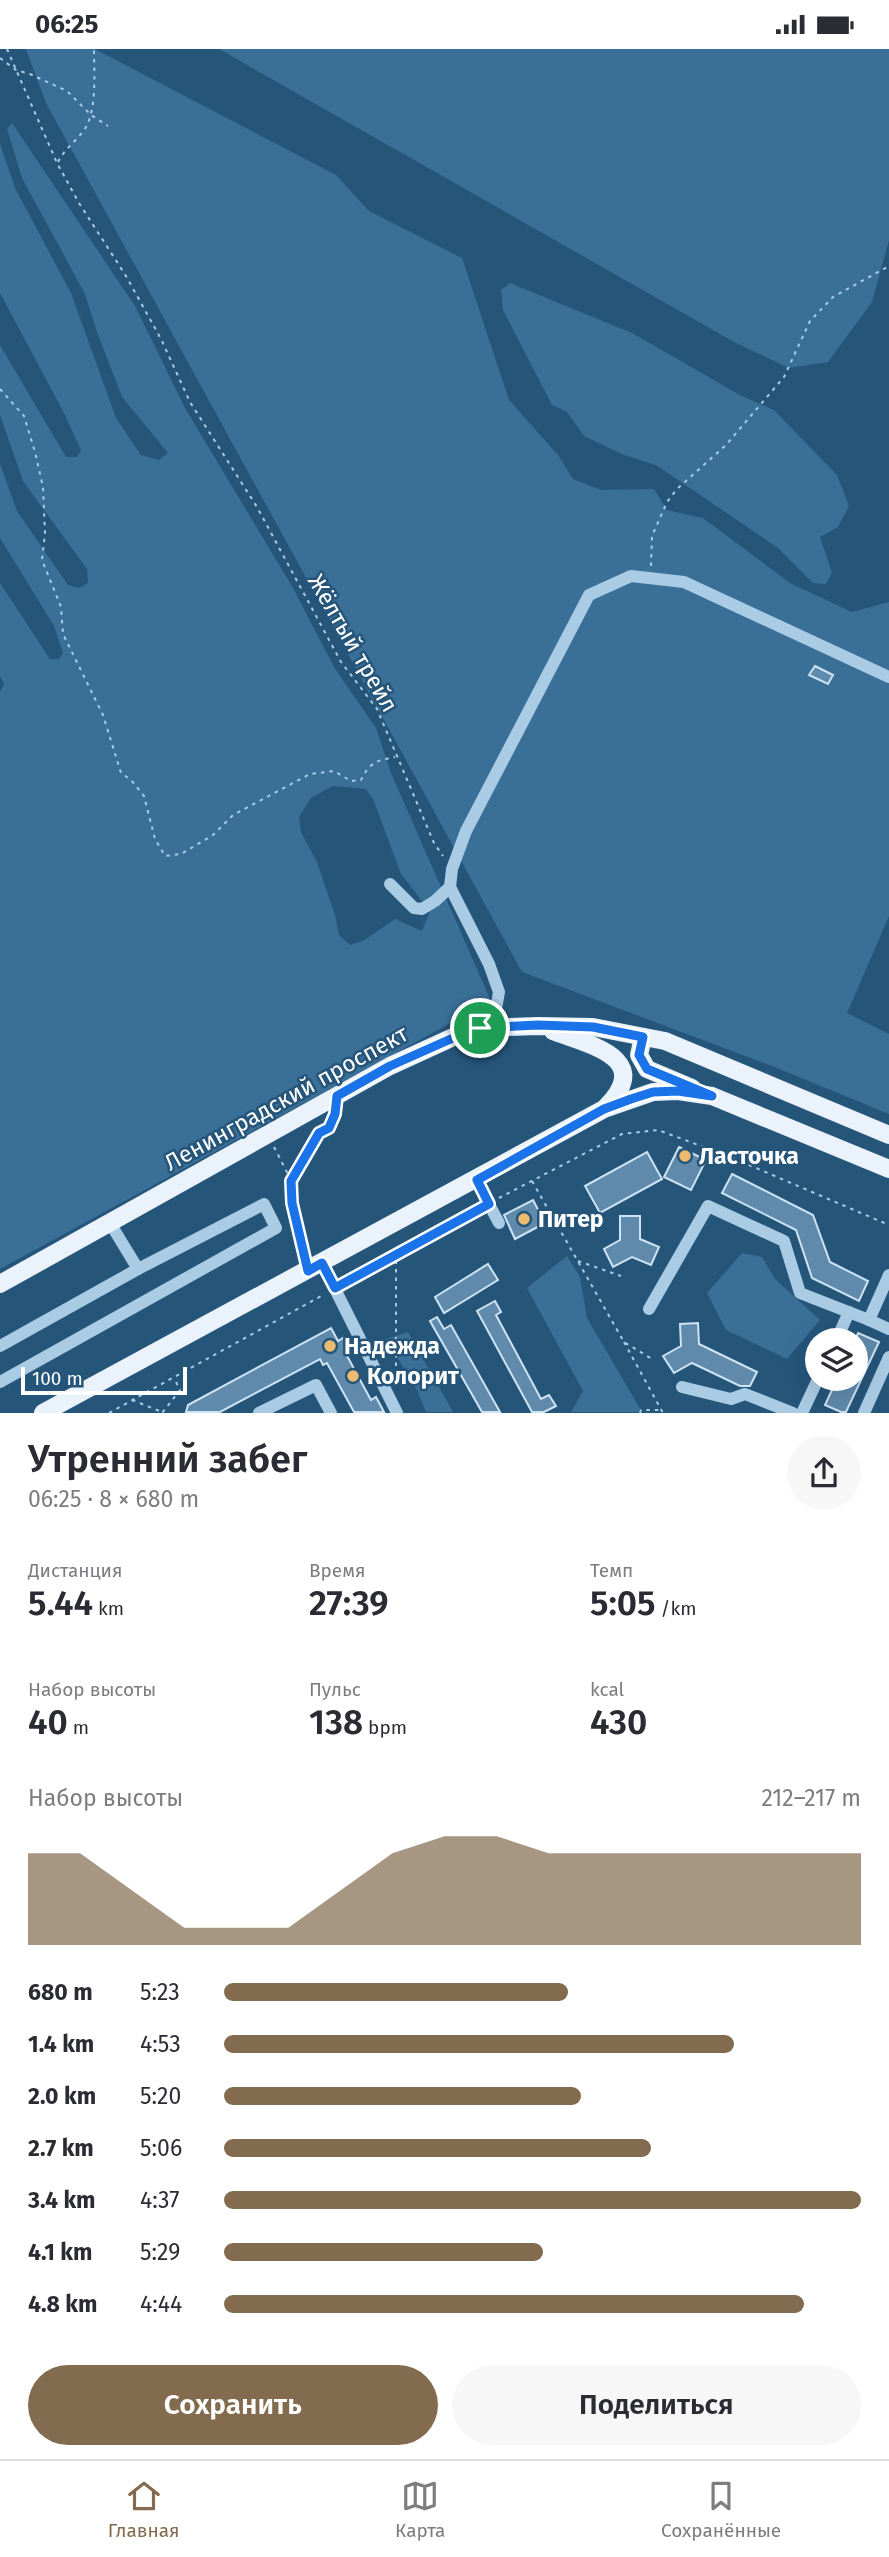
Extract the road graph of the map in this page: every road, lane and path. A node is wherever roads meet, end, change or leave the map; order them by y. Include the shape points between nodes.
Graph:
1 (7, 49) edge
2 (94, 49) edge
3 (0, 58) edge
4 (16, 71) junction
5 (91, 115) junction
6 (108, 126) dead end
7 (57, 163) junction
8 (889, 266) edge
9 (0, 389) edge
10 (650, 578) junction
11 (889, 677) edge
12 (397, 757) junction
13 (452, 869) junction
14 (390, 884) dead end
15 (450, 887) junction
16 (538, 1025) junction
17 (480, 1028) junction
18 (643, 1037) junction
19 (337, 1096) junction
20 (712, 1096) junction
21 (604, 1109) junction
22 (268, 1135) junction
23 (889, 1135) edge
24 (889, 1170) edge
25 (477, 1180) junction
26 (532, 1180) junction
27 (291, 1181) junction
28 (489, 1204) junction
29 (110, 1223) junction
30 (499, 1223) dead end
31 (889, 1225) edge
32 (396, 1255) junction
33 (578, 1260) junction
34 (315, 1267) junction
35 (138, 1269) junction
36 (621, 1276) dead end
37 (888, 1279) edge
38 (0, 1284) edge
39 (335, 1288) junction
40 (649, 1309) dead end
41 (849, 1312) junction
42 (869, 1320) junction
43 (842, 1328) edge
44 (889, 1329) edge
45 (624, 1342) junction
46 (0, 1346) edge
47 (889, 1357) edge
48 (652, 1359) dead end
49 (174, 1377) junction
50 (0, 1382) edge
51 (396, 1385) dead end
52 (682, 1387) dead end
53 (812, 1391) edge
54 (131, 1400) junction
55 (662, 1411) edge
56 (43, 1412) edge
57 (109, 1412) edge
58 (259, 1412) edge
59 (331, 1412) edge
60 (397, 1412) edge
61 (640, 1412) edge
62 (793, 1412) edge
63 (802, 1412) edge
64 (864, 1412) edge

1 - 4 path, Жёлтый трейл
2 - 5 path
3 - 4 path
4 - 5 path via 67,91
4 - 7 path, Жёлтый трейл
5 - 6 path
5 - 7 path
7 - 12 path, Жёлтый трейл via 126,276 190,402 257,507 324,634 377,709
8 - 10 path via 825,305 810,321 784,377 726,445 667,502 652,536
9 - 12 path via 24,416 35,452 43,487 42,560 61,607 63,634 103,715 121,773 144,796 164,856 181,854 213,835 233,815 310,773 334,771 351,781 361,780 377,760
10 - 11 lane via 684,582
10 - 13 lane via 631,576 589,595 466,831
12 - 13 path, Жёлтый трейл via 434,843
13 - 15 lane
14 - 15 lane via 407,904 422,909
15 - 17 lane via 499,992 496,1009
16 - 17 main road, Ленинградский проспект
16 - 18 main road, Ленинградский проспект via 593,1027
16 - 21 main road via 619,1061 623,1083
17 - 19 main road, Ленинградский проспект via 390,1066
18 - 20 main road via 639,1055 647,1069
18 - 23 main road, Ленинградский проспект via 665,1041
19 - 22 main road, Ленинградский проспект
19 - 27 path via 329,1128 319,1133
20 - 21 main road via 653,1092
20 - 24 main road
21 - 25 main road
22 - 27 path
22 - 29 main road, Ленинградский проспект
25 - 28 lane
25 - 34 main road
26 - 28 path
26 - 31 path via 622,1134 658,1131
26 - 33 path
27 - 34 path via 292,1203
28 - 30 lane
28 - 32 path
29 - 35 lane
29 - 38 main road, Ленинградский проспект
32 - 39 path
32 - 51 path
33 - 36 path
33 - 45 path
34 - 39 lane
34 - 56 main road
35 - 46 lane
35 - 50 lane via 264,1204 276,1228
37 - 42 lane
39 - 49 path
39 - 60 lane
40 - 41 lane via 708,1206 784,1241 800,1293
41 - 42 lane
41 - 43 lane
42 - 44 lane
45 - 48 path
45 - 55 path
47 - 64 lane
49 - 54 path
49 - 54 path via 180,1390 162,1412
52 - 62 lane via 731,1399 745,1394
53 - 63 lane
54 - 57 path
55 - 61 path
58 - 59 lane via 316,1385

